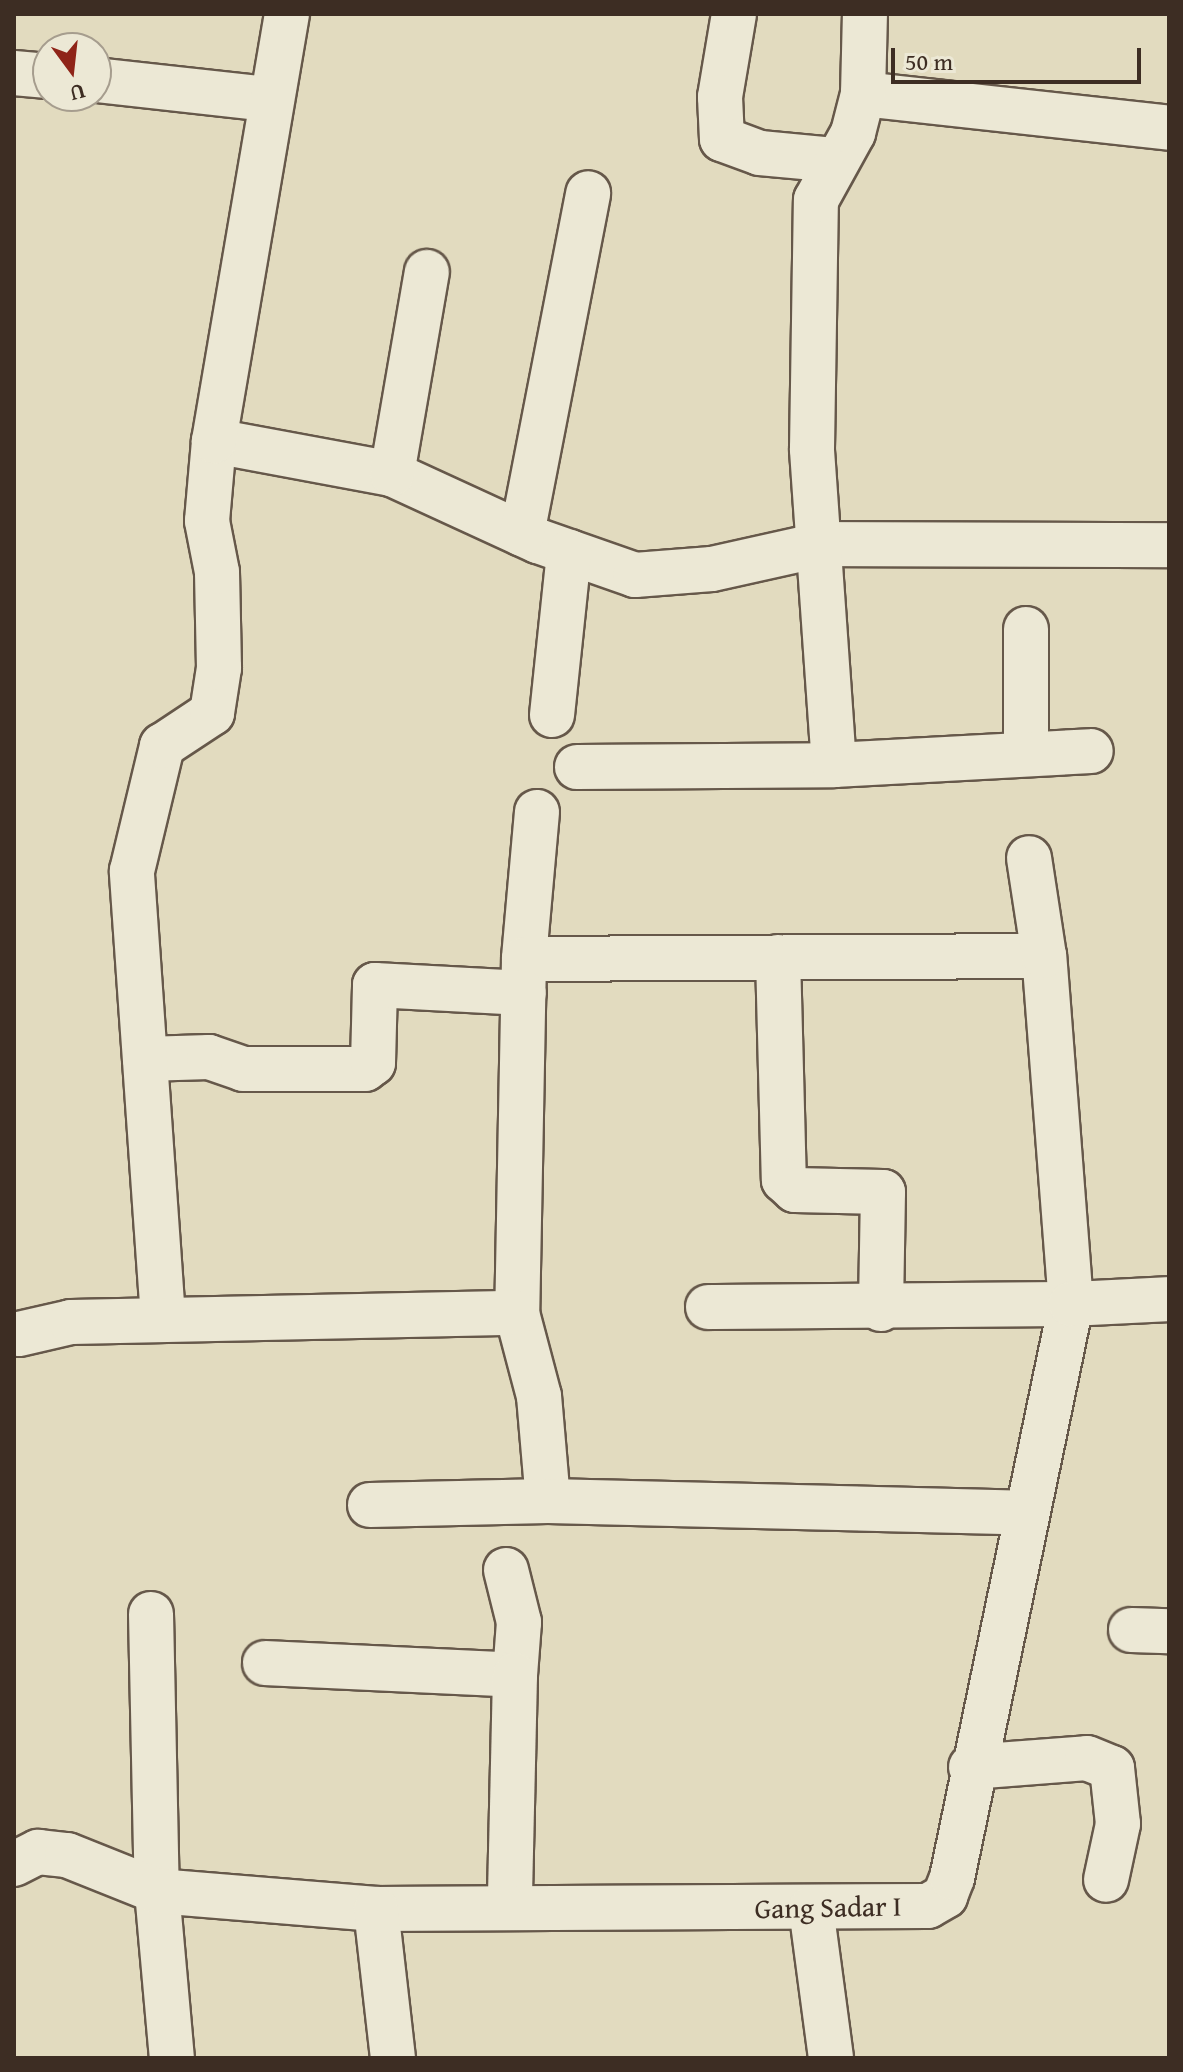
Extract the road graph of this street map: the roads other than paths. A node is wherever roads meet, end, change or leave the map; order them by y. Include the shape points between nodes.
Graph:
1 (287, 14) edge
2 (734, 14) edge
3 (865, 14) edge
4 (112, 82) edge
5 (863, 94) junction
6 (269, 99) junction
7 (1169, 128) edge
8 (834, 160) junction
9 (588, 193) dead end
10 (427, 272) dead end
11 (214, 441) junction
12 (392, 474) junction
13 (522, 534) junction
14 (824, 544) junction
15 (1169, 545) edge
16 (569, 552) junction
17 (1026, 629) dead end
18 (552, 715) dead end
19 (1091, 751) dead end
20 (1026, 754) junction
21 (834, 765) junction
22 (577, 767) dead end
23 (537, 812) dead end
24 (1029, 858) dead end
25 (1044, 956) junction
26 (778, 957) junction
27 (524, 976) junction
28 (145, 1059) junction
29 (1169, 1299) edge
30 (1071, 1304) junction
31 (708, 1307) dead end
32 (881, 1309) junction
33 (517, 1313) junction
34 (163, 1318) junction
35 (19, 1334) dead end
36 (548, 1501) junction
37 (370, 1505) dead end
38 (1024, 1513) junction
39 (506, 1570) dead end
40 (151, 1614) dead end
41 (265, 1663) dead end
42 (515, 1675) junction
43 (971, 1767) junction
44 (14, 1864) edge
45 (1106, 1880) dead end
46 (157, 1891) junction
47 (510, 1904) junction
48 (811, 1908) junction
49 (376, 1909) junction
50 (172, 2058) edge
51 (393, 2058) edge
52 (831, 2058) edge

1 - 6 street
2 - 8 street via 720,97 722,139 760,153
3 - 5 street
4 - 6 street
5 - 7 street
5 - 8 street via 853,133
6 - 11 street
8 - 14 street via 816,200 812,449
9 - 13 street
10 - 12 street
11 - 12 street
11 - 28 street via 207,521 217,572 219,668 212,713 162,746 132,871
12 - 13 street
13 - 16 street
14 - 15 street
14 - 16 street via 712,569 635,575
14 - 21 street
16 - 18 street
17 - 20 street
19 - 20 street
20 - 21 street
21 - 22 street
23 - 27 street
24 - 25 street, Gang Sadar I
25 - 26 street
25 - 30 street, Gang Sadar I
26 - 27 street
26 - 32 street via 784,1180 795,1190 883,1192
27 - 28 street via 375,985 373,1063 365,1069 243,1069 209,1057
27 - 33 street
28 - 34 street
29 - 30 street
30 - 32 street
30 - 38 street, Gang Sadar I
31 - 32 street
33 - 34 street
33 - 36 street via 539,1396
34 - 35 street via 71,1322
36 - 37 street
36 - 38 street
38 - 43 street, Gang Sadar I
39 - 42 street via 519,1622
40 - 46 street
41 - 42 street
42 - 47 street
43 - 45 street via 1087,1758 1112,1768 1118,1824
43 - 48 street, Gang Sadar I via 945,1896 928,1906
44 - 46 street, Gang Sadar I via 38,1852 67,1855
46 - 49 street, Gang Sadar I
46 - 50 street
47 - 48 street, Gang Sadar I
47 - 49 street, Gang Sadar I
48 - 52 street
49 - 51 street

